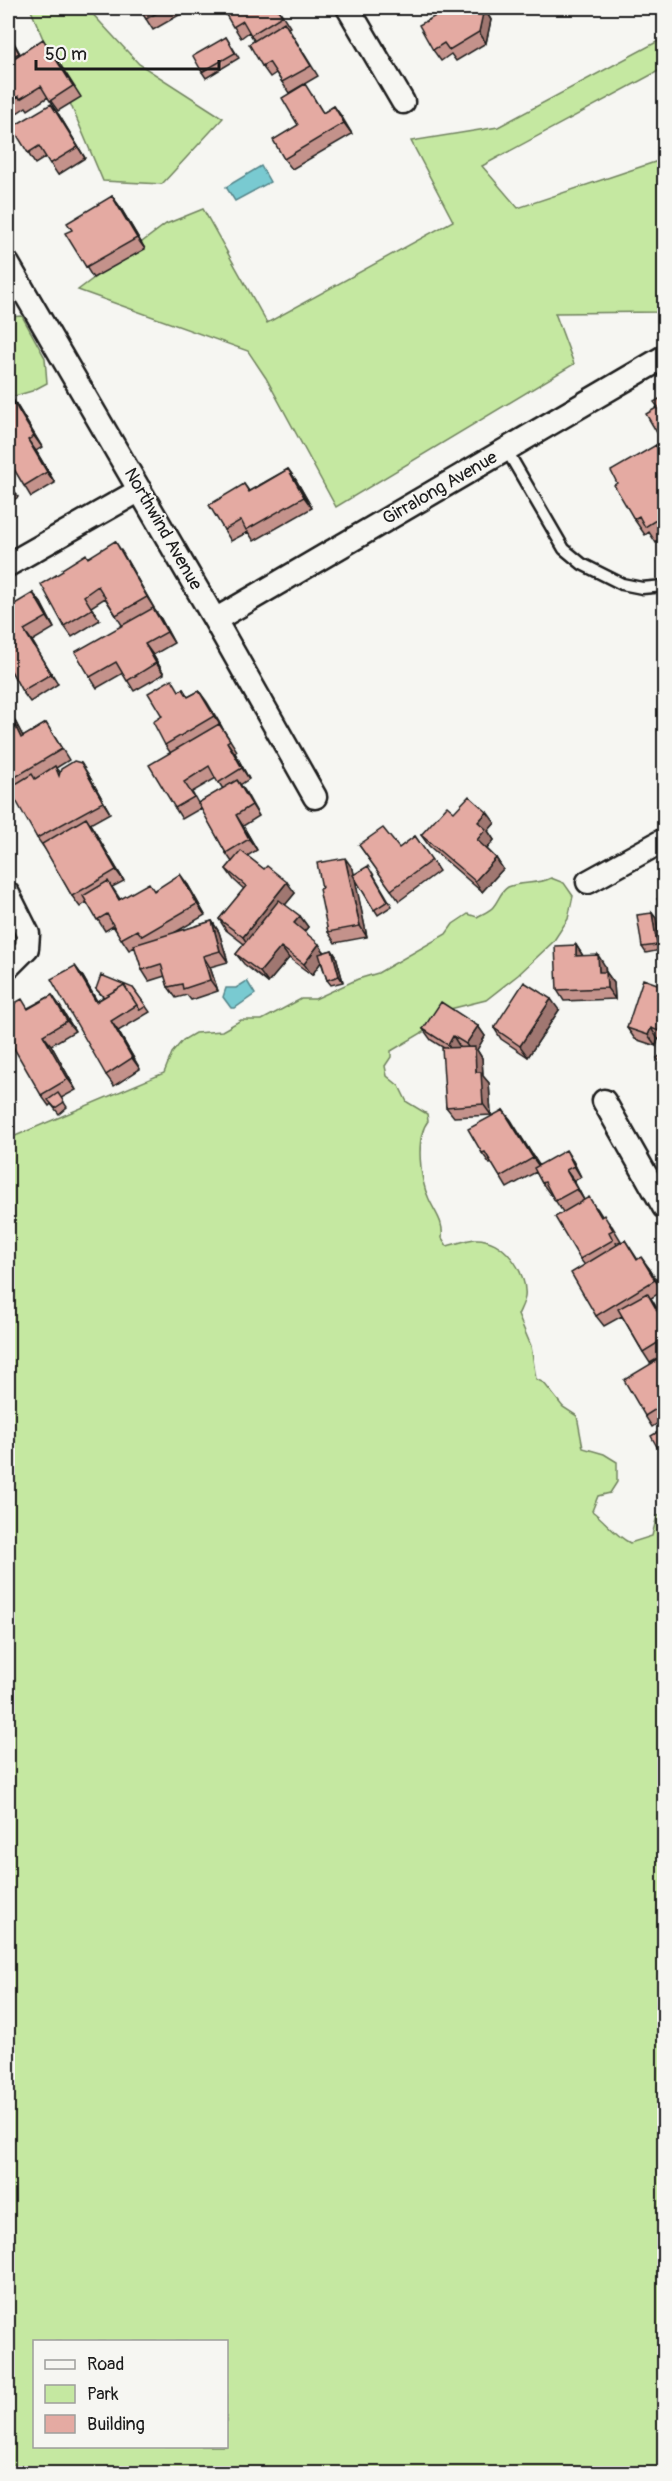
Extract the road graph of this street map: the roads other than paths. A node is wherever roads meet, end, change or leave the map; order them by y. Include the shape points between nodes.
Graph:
1 (348, 8) edge
2 (403, 102) dead end
3 (8, 264) edge
4 (664, 357) edge
5 (506, 449) junction
6 (140, 490) junction
7 (8, 565) edge
8 (664, 586) edge
9 (215, 620) junction
10 (315, 797) dead end
11 (664, 840) edge
12 (588, 882) dead end
13 (8, 894) edge
14 (8, 966) edge
15 (604, 1101) dead end
16 (664, 1207) edge

1 - 2 street
3 - 6 street, Northwind Avenue
4 - 5 street, Girralong Avenue
5 - 8 lane via 564,549 582,564 622,584 642,588
5 - 9 street, Girralong Avenue
6 - 7 street
6 - 9 street, Northwind Avenue
9 - 10 street, Northwind Avenue
11 - 12 street
13 - 14 street via 28,934 27,948
15 - 16 street

